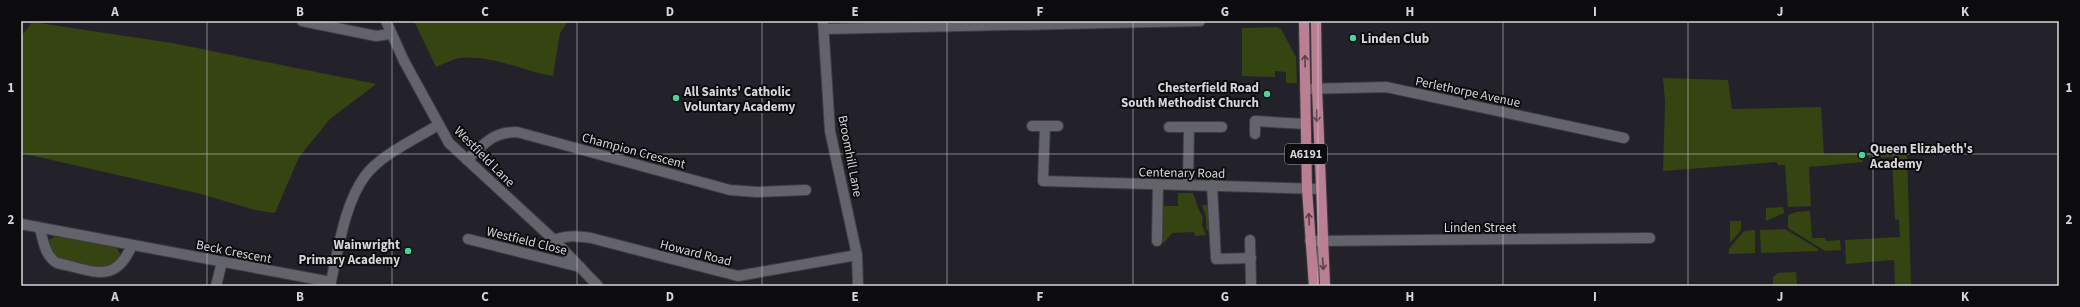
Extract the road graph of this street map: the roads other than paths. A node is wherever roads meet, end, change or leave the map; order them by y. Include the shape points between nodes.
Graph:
1 (302, 21) edge
2 (386, 21) edge
3 (1200, 21) edge
4 (1304, 21) edge
5 (1316, 21) edge
6 (824, 25) edge
7 (390, 34) junction
8 (1316, 88) junction
9 (1305, 89) junction
10 (1305, 124) junction
11 (438, 125) junction
12 (1032, 126) dead end
13 (1045, 126) junction
14 (1058, 126) dead end
15 (1169, 127) dead end
16 (1190, 127) junction
17 (1222, 128) dead end
18 (1254, 134) dead end
19 (1624, 138) dead end
20 (467, 160) junction
21 (1158, 185) junction
22 (1188, 185) junction
23 (1212, 185) junction
24 (1307, 189) junction
25 (1320, 189) junction
26 (806, 190) dead end
27 (21, 224) edge
28 (40, 228) junction
29 (1650, 238) dead end
30 (468, 239) dead end
31 (554, 240) junction
32 (1250, 240) dead end
33 (1157, 241) dead end
34 (1310, 241) junction
35 (1321, 241) junction
36 (132, 245) junction
37 (857, 255) junction
38 (1251, 258) junction
39 (222, 262) junction
40 (580, 267) junction
41 (738, 281) edge
42 (330, 284) edge
43 (1252, 284) dead end
44 (216, 286) edge
45 (598, 286) edge
46 (858, 286) edge
47 (1314, 286) edge
48 (1324, 286) edge

1 - 7 street via 376,36
2 - 7 street, Westfield Lane
3 - 6 street
9 -> 4 main road, A6191
5 - 8 main road, A6191
6 - 37 street, Broomhill Lane via 835,131 853,215
7 - 11 street, Westfield Lane
8 - 9 street, Perlethorpe Avenue
8 - 19 street, Perlethorpe Avenue via 1386,87
8 -> 25 main road, A6191
9 - 10 main road, A6191
10 - 18 street via 1255,121
10 - 24 main road, A6191
11 - 20 street, Westfield Lane via 449,143
11 - 42 street via 384,158 366,175 348,211
12 - 13 street
13 - 14 street
13 - 21 street, Centenary Road via 1043,181
15 - 16 street
16 - 17 street
16 - 22 street
20 - 26 street, Champion Crescent via 491,137 502,132 517,132 730,190
20 - 31 street, Westfield Lane
21 - 22 street, Centenary Road
21 - 33 street
22 - 23 street, Centenary Road
23 - 24 street, Centenary Road
23 - 38 street via 1216,259
24 - 25 street, Centenary Road
34 -> 24 main road, A6191
25 - 35 main road, A6191
27 - 28 street, Beck Crescent
28 - 36 street, Beck Crescent
28 - 36 street via 48,256 52,260 105,272 118,268
29 - 35 street, Linden Street
30 - 40 street, Westfield Close
31 - 40 street, Westfield Lane
31 - 41 street, Howard Road via 573,236 591,238
32 - 38 street
34 - 35 street, Linden Street
34 - 47 main road, A6191
35 -> 48 main road, A6191
36 - 39 street, Beck Crescent
37 - 41 street, Howard Road
37 - 46 street, Broomhill Lane
38 - 43 street
39 - 42 street, Beck Crescent
39 - 44 street
40 - 45 street, Westfield Lane

